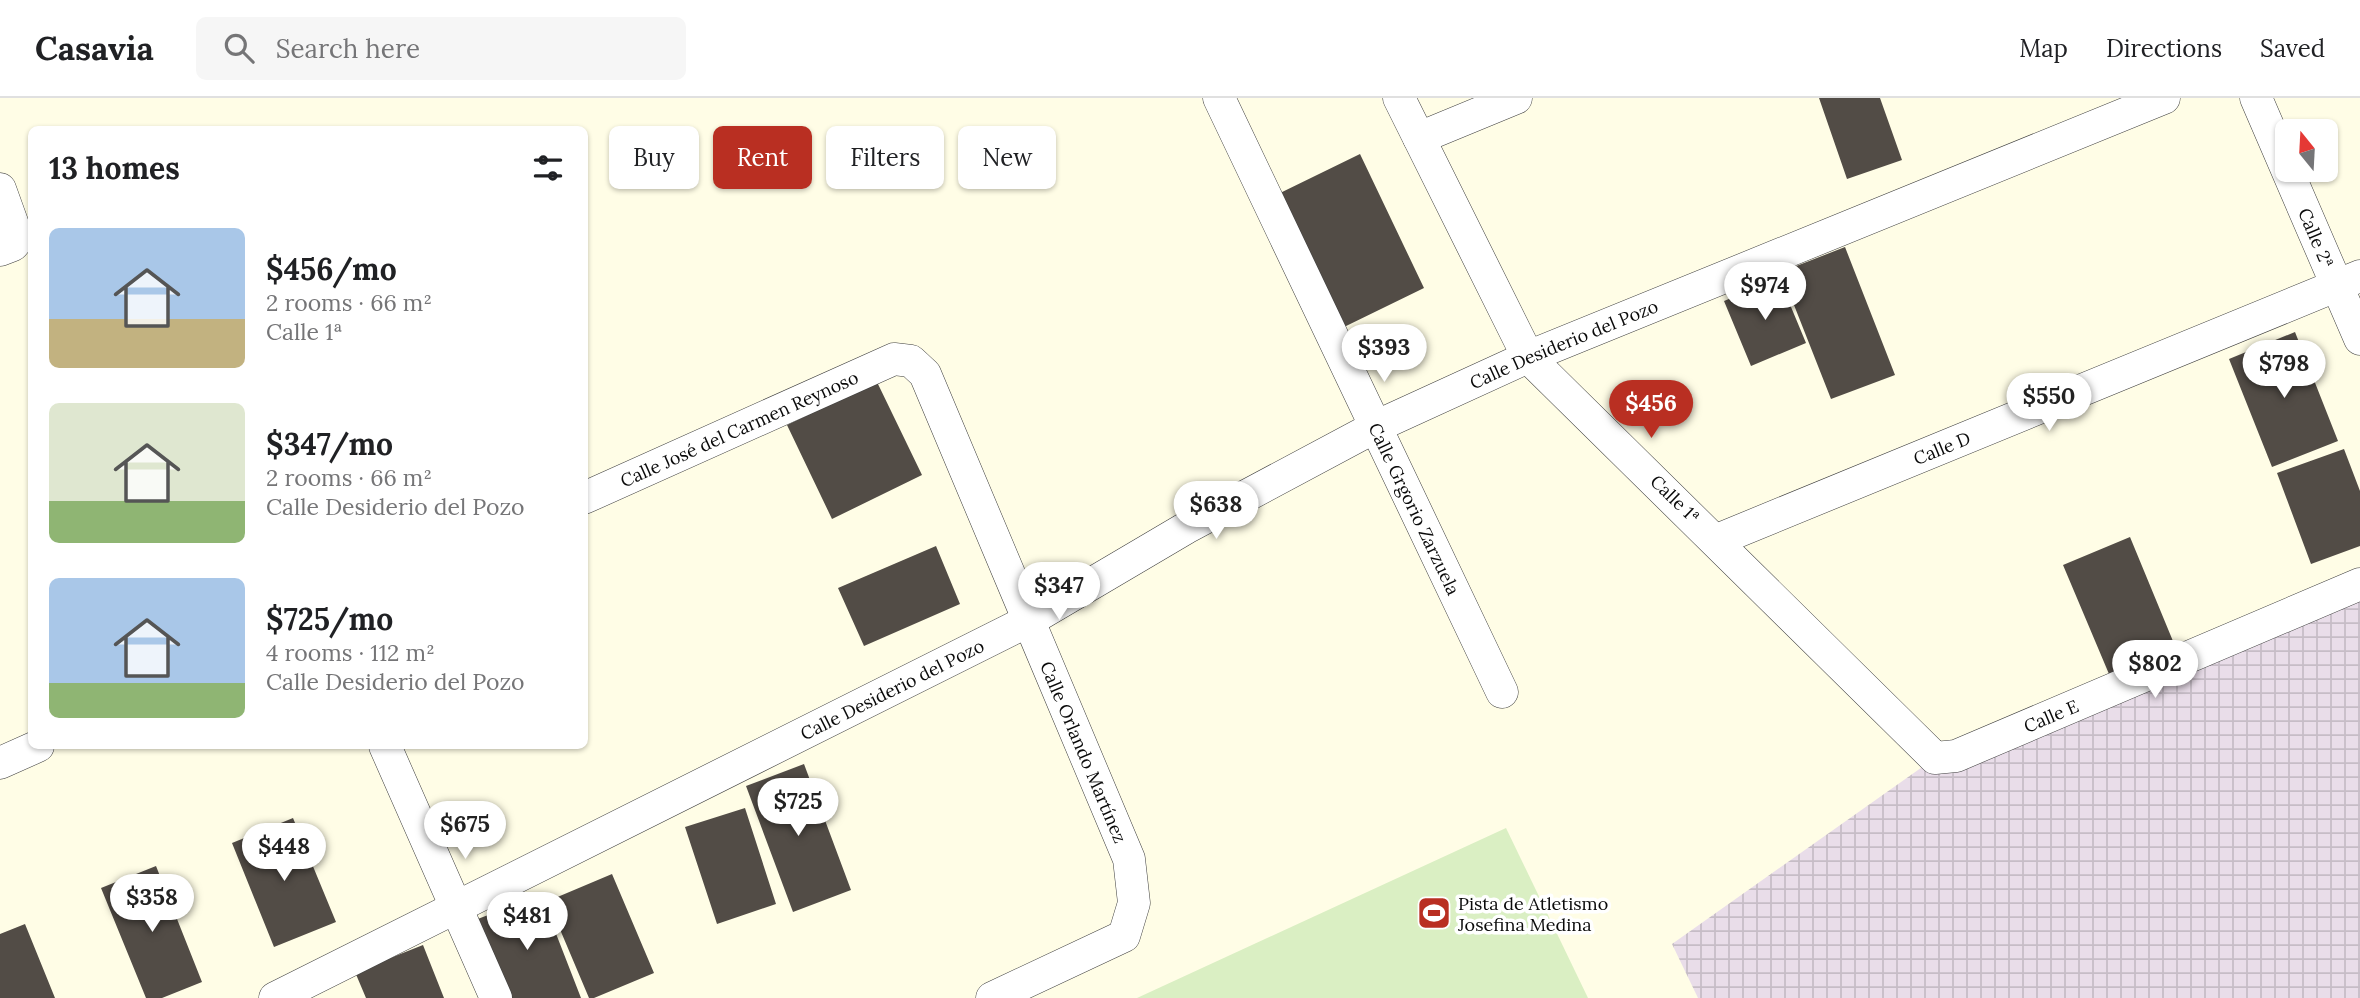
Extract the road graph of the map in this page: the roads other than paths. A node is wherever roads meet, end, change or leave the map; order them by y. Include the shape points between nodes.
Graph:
1 (1219, 98) edge
2 (1399, 98) edge
3 (1516, 98) edge
4 (2164, 98) edge
5 (2256, 98) edge
6 (1419, 138) junction
7 (0, 189) edge
8 (0, 250) edge
9 (2348, 281) edge
10 (2360, 339) edge
11 (1528, 356) junction
12 (894, 359) joint
13 (1375, 427) junction
14 (588, 496) edge
15 (1717, 540) junction
16 (2360, 584) edge
17 (1030, 620) junction
18 (1502, 692) dead end
19 (30, 749) edge
20 (386, 749) edge
21 (1935, 758) joint
22 (0, 763) edge
23 (456, 907) junction
24 (275, 998) edge
25 (496, 998) edge
26 (992, 998) edge

1 - 13 street, Calle Grgorio Zarzuela
2 - 6 street, Calle 1ª
3 - 6 street
4 - 11 street, Calle Desiderio del Pozo
5 - 9 street, Calle 2ª
6 - 11 street, Calle 1ª
7 - 8 street via 18,239
9 - 10 street, Calle 2ª
9 - 15 street, Calle D
11 - 13 street, Calle Desiderio del Pozo
11 - 15 street, Calle 1ª
12 - 14 street, Calle José del Carmen Reynoso
12 - 17 street, Calle Orlando Martínez via 911,361 925,374
13 - 17 street, Calle Desiderio del Pozo via 1186,528
13 - 18 street, Calle Grgorio Zarzuela
15 - 21 street, Calle 1ª
16 - 21 street, Calle E via 1956,756
17 - 23 street, Calle Desiderio del Pozo
17 - 26 street, Calle Orlando Martínez via 1129,859 1133,903 1124,936
19 - 22 street
20 - 23 street
23 - 24 street, Calle Desiderio del Pozo
23 - 25 street

